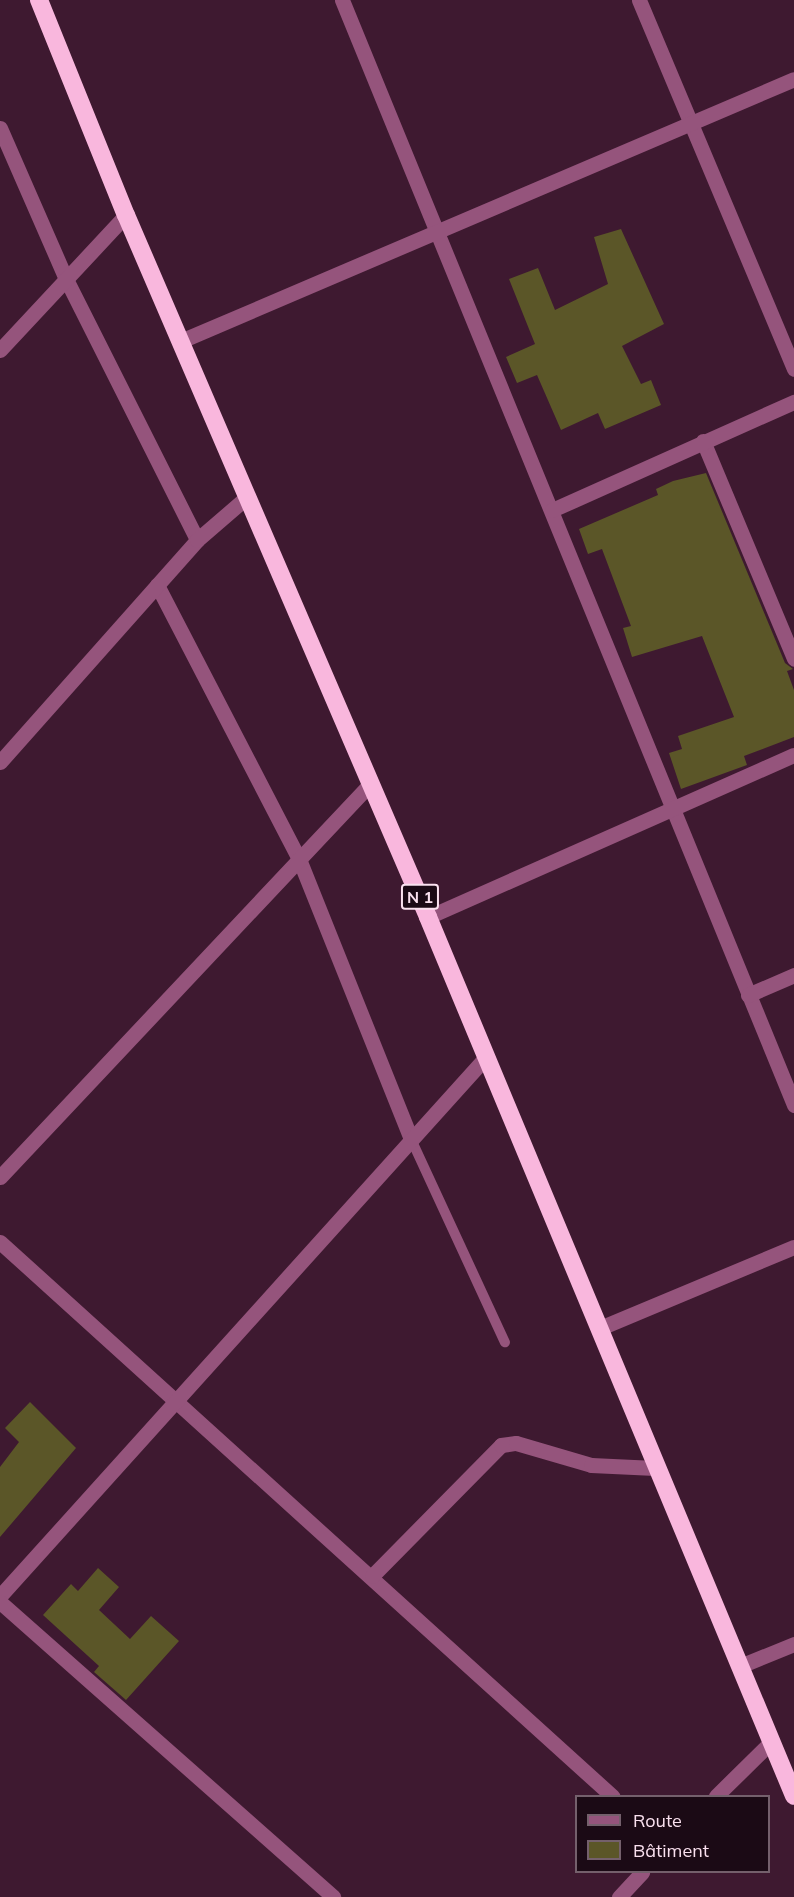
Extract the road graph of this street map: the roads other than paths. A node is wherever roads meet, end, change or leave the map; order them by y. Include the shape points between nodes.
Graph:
1 (39, 0) edge
2 (342, 0) edge
3 (639, 0) edge
4 (794, 79) edge
5 (688, 124) junction
6 (0, 128) edge
7 (126, 215) junction
8 (439, 232) junction
9 (66, 279) junction
10 (183, 340) junction
11 (0, 350) edge
12 (794, 369) edge
13 (794, 402) edge
14 (703, 441) junction
15 (248, 496) junction
16 (552, 510) junction
17 (197, 540) junction
18 (157, 585) junction
19 (794, 659) edge
20 (794, 755) edge
21 (0, 762) edge
22 (370, 783) junction
23 (671, 810) junction
24 (299, 859) junction
25 (428, 916) junction
26 (794, 975) edge
27 (748, 995) junction
28 (486, 1057) junction
29 (794, 1105) edge
30 (411, 1139) junction
31 (0, 1178) edge
32 (0, 1242) edge
33 (794, 1247) edge
34 (600, 1328) junction
35 (505, 1342) dead end
36 (175, 1398) junction
37 (655, 1468) junction
38 (372, 1576) junction
39 (0, 1596) edge
40 (0, 1602) edge
41 (794, 1644) edge
42 (740, 1666) junction
43 (771, 1742) junction
44 (610, 1795) edge
45 (718, 1795) edge
46 (794, 1796) edge
47 (641, 1873) edge
48 (333, 1897) edge
49 (619, 1897) edge

1 - 7 highway, N 1
2 - 8 street
3 - 5 street
4 - 5 street
5 - 8 street
5 - 12 street
6 - 9 street
7 - 9 street
7 - 10 highway, N 1
8 - 10 street
8 - 16 street
9 - 11 street
9 - 17 street
10 - 15 highway, N 1
13 - 14 street
14 - 16 street
14 - 19 street
15 - 17 street
15 - 22 highway, N 1
16 - 23 street
17 - 18 street
18 - 21 street
18 - 24 street
20 - 23 street
22 - 24 street
22 - 25 highway, N 1
23 - 25 street
23 - 27 street
24 - 30 street
24 - 31 street
25 - 28 highway, N 1
26 - 27 street
27 - 29 street
28 - 30 street
28 - 34 highway, N 1
30 - 35 lane
30 - 36 street
32 - 36 street
33 - 34 street
34 - 37 highway, N 1
36 - 38 street
36 - 39 street
37 - 38 street via 591,1465 516,1443 501,1445
37 - 42 highway, N 1
38 - 44 street
40 - 48 street
41 - 42 street
42 - 43 highway, N 1
43 - 45 street
43 - 46 highway, N 1
47 - 49 street

